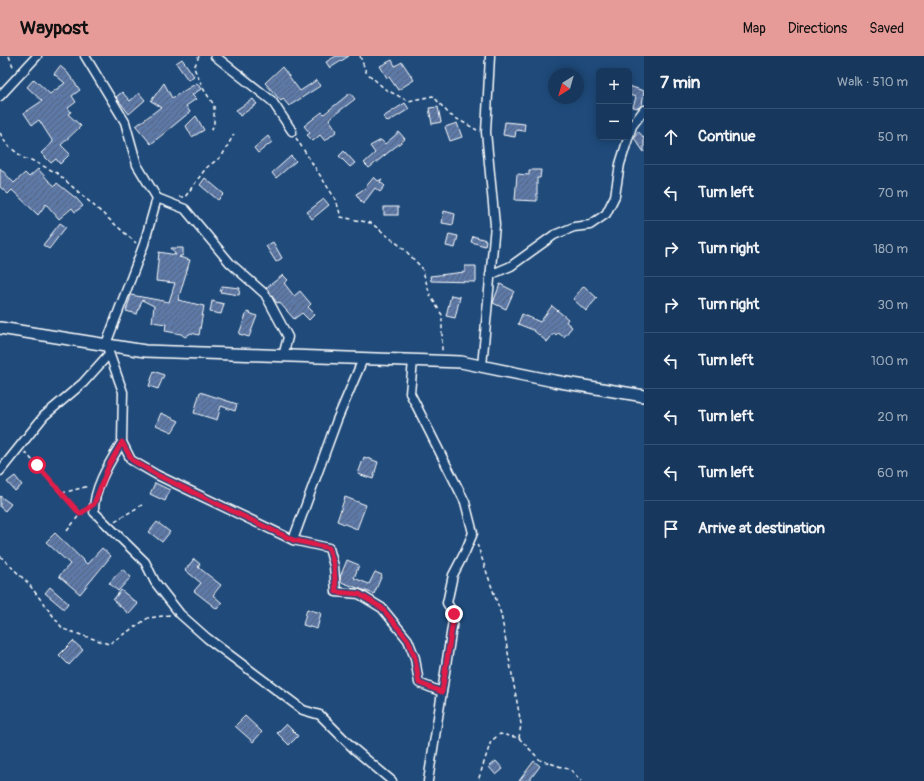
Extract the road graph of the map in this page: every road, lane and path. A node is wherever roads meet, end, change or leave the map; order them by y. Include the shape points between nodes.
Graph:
1 (9, 56) edge
2 (37, 56) edge
3 (85, 56) edge
4 (199, 56) edge
5 (215, 56) edge
6 (360, 56) edge
7 (490, 56) edge
8 (15, 79) junction
9 (0, 96) edge
10 (644, 110) edge
11 (292, 131) joint
12 (0, 133) edge
13 (211, 133) dead end
14 (234, 134) dead end
15 (487, 134) junction
16 (157, 198) junction
17 (178, 198) dead end
18 (142, 248) junction
19 (490, 275) junction
20 (0, 328) edge
21 (108, 349) junction
22 (283, 356) junction
23 (363, 359) junction
24 (413, 360) junction
25 (442, 362) junction
26 (482, 366) junction
27 (644, 396) edge
28 (122, 442) junction
29 (19, 446) junction
30 (0, 471) edge
31 (101, 482) junction
32 (62, 493) dead end
33 (94, 504) junction
34 (142, 505) dead end
35 (80, 514) junction
36 (114, 521) dead end
37 (66, 530) dead end
38 (473, 533) junction
39 (293, 540) junction
40 (0, 556) edge
41 (180, 614) junction
42 (442, 692) junction
43 (519, 738) junction
44 (392, 781) edge
45 (428, 781) edge
46 (478, 781) edge
47 (581, 781) edge

1 - 8 path
2 - 8 street
3 - 16 street via 125,122 137,165
4 - 13 path via 194,68 214,105
5 - 11 street via 272,101
6 - 15 path via 366,72 385,90 408,101 433,96 450,115
7 - 15 street
8 - 9 street
10 - 19 street via 632,126 620,164 615,196 606,214 590,225 574,227 554,235 511,266
11 - 25 path via 336,200 341,217 371,223 403,248 422,268 430,295 442,316
12 - 18 path via 7,145 25,159 57,173
14 - 17 path via 222,156 206,168 184,197
15 - 19 street via 495,225
16 - 18 street
16 - 22 street via 186,209 230,263 265,294 288,337
18 - 21 street
19 - 26 street
20 - 21 main road
21 - 22 main road
21 - 28 street via 123,392
21 - 29 street via 83,383 44,416
22 - 23 main road
23 - 24 main road
23 - 39 street via 337,420
24 - 25 main road
24 - 38 street via 410,392 465,502
25 - 26 main road
26 - 27 main road
28 - 31 street
28 - 39 street via 132,460 157,475
29 - 30 street
29 - 35 path
31 - 32 path
31 - 33 street
33 - 35 path
33 - 41 street via 94,512 145,562 155,582
34 - 36 path
35 - 37 path
38 - 42 street via 453,575 447,603 454,614
38 - 43 path via 501,614 521,724
39 - 42 street via 329,548 334,566 336,592 359,594 382,608 408,640 415,658 419,683
40 - 41 path via 28,583 63,629 109,644 148,618
41 - 44 street via 207,638 302,710 320,715 354,749
42 - 45 street
43 - 46 path via 500,734 491,741
43 - 47 path via 540,760 558,768 571,770

